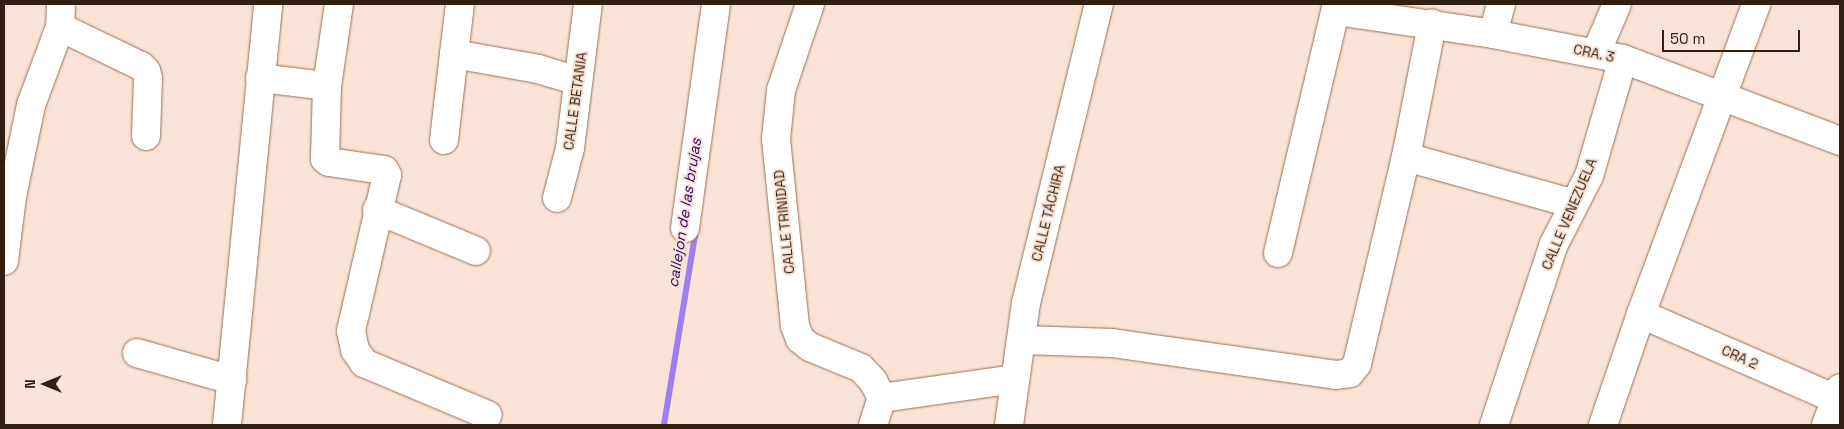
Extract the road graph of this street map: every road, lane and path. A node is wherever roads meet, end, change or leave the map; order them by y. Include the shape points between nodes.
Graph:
1 (268, 4) edge
2 (339, 4) edge
3 (460, 4) edge
4 (588, 4) edge
5 (716, 4) edge
6 (810, 4) edge
7 (1099, 4) edge
8 (1501, 4) edge
9 (1617, 4) edge
10 (1756, 4) edge
11 (1336, 7) edge
12 (61, 15) edge
13 (1432, 24) junction
14 (1493, 34) junction
15 (1596, 53) junction
16 (454, 54) junction
17 (1623, 59) junction
18 (260, 78) junction
19 (578, 81) junction
20 (327, 86) junction
21 (1721, 95) junction
22 (146, 136) dead end
23 (444, 140) dead end
24 (1840, 141) edge
25 (1406, 156) junction
26 (558, 198) dead end
27 (1574, 204) junction
28 (377, 210) junction
29 (685, 228) dead end
30 (476, 251) dead end
31 (1278, 253) dead end
32 (4, 261) edge
33 (1641, 314) junction
34 (1022, 340) junction
35 (137, 352) dead end
36 (1015, 379) junction
37 (232, 380) junction
38 (1839, 396) edge
39 (882, 398) junction
40 (488, 415) dead end
41 (227, 425) edge
42 (873, 425) edge
43 (1009, 425) edge
44 (1494, 425) edge
45 (1603, 425) edge
46 (1826, 425) edge

1 - 18 street
2 - 20 street
3 - 16 street
4 - 19 street, CALLE BETANIA
5 - 29 street
6 - 39 street, CALLE TRINIDAD via 781,90 776,139 795,326 800,339 810,347 861,368
7 - 34 street, CALLE TÁCHIRA via 1026,303
8 - 14 street
9 - 15 street
10 - 21 street
11 - 13 street, CRA. 3
11 - 31 street
12 - 22 street via 146,71
12 - 32 street via 31,105 12,197
13 - 14 street, CRA. 3
13 - 25 street
14 - 15 street, CRA. 3
15 - 17 street, CRA. 3
16 - 19 street via 538,69
16 - 23 street
17 - 21 street, CRA. 3
17 - 27 street, CALLE VENEZUELA via 1589,176
18 - 20 street
18 - 37 street
19 - 26 street, CALLE BETANIA via 570,148
20 - 28 street via 325,159 386,171
21 - 24 street, CRA. 3
21 - 33 street
25 - 27 street
25 - 34 street via 1357,364 1350,373 1336,375 1112,342
27 - 44 street, CALLE VENEZUELA via 1554,244
28 - 30 street
28 - 40 street via 351,331 355,350 364,362
33 - 38 street, CRA 2
33 - 45 street
34 - 36 street, CALLE TÁCHIRA
35 - 37 street
36 - 39 street
36 - 43 street, CALLE TÁCHIRA
37 - 41 street
38 - 46 street
39 - 42 street

